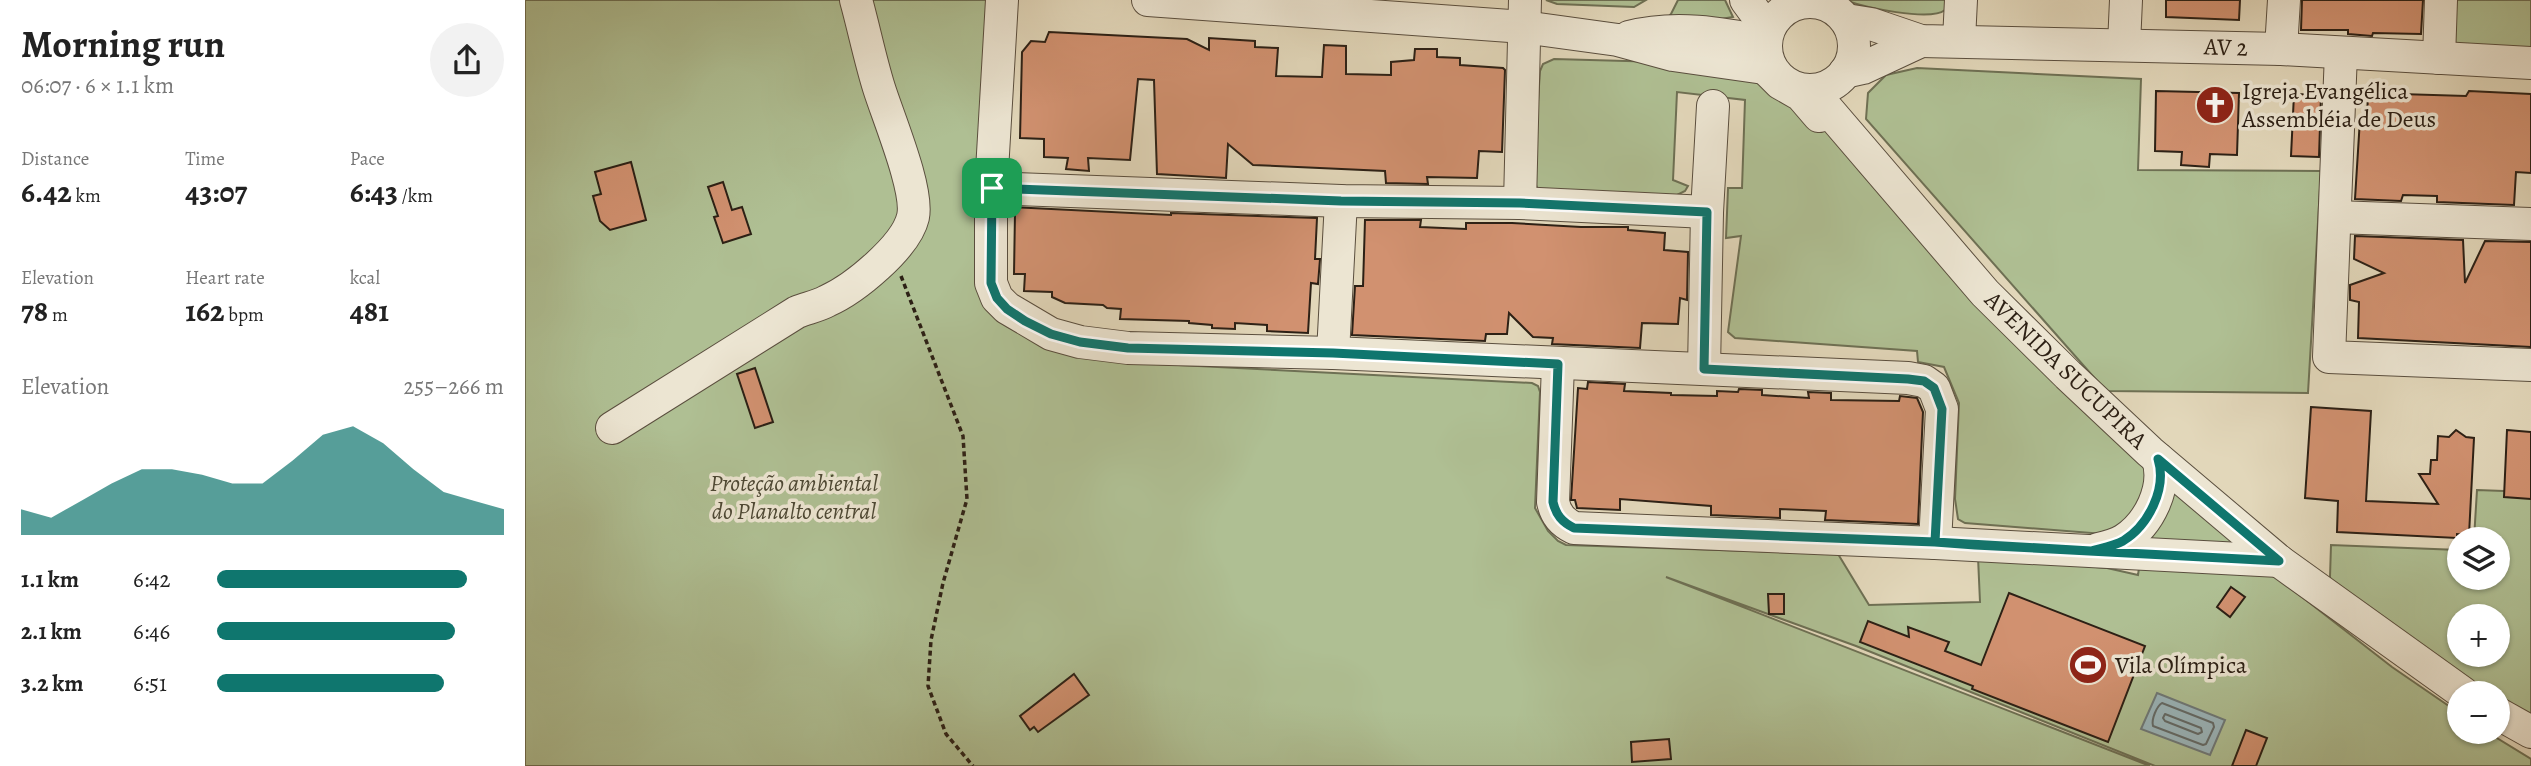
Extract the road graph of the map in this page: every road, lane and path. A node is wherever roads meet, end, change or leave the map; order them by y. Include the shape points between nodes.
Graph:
1 (856, 0) edge
2 (1002, 0) edge
3 (1746, 0) edge
4 (1962, 0) edge
5 (2126, 0) edge
6 (2284, 0) edge
7 (2441, 0) edge
8 (1163, 1) edge
9 (1789, 2) edge
10 (1524, 14) edge
11 (1846, 20) junction
12 (1959, 40) junction
13 (1921, 41) junction
14 (2124, 44) junction
15 (2281, 49) junction
16 (1767, 52) junction
17 (2340, 53) junction
18 (2439, 58) junction
19 (2531, 63) edge
20 (1832, 80) junction
21 (1713, 106) dead end
22 (992, 188) junction
23 (1341, 201) junction
24 (1520, 203) junction
25 (1707, 212) junction
26 (2335, 217) junction
27 (2531, 225) edge
28 (891, 252) junction
29 (1333, 353) junction
30 (1558, 364) junction
31 (2531, 365) edge
32 (1704, 369) junction
33 (613, 428) dead end
34 (2159, 467) junction
35 (1935, 542) junction
36 (2091, 551) junction
37 (2271, 561) junction
38 (2447, 682) edge
39 (2510, 720) edge
40 (2531, 732) edge
41 (973, 766) edge

1 - 28 street via 913,204 908,230
2 - 22 street
3 - 16 street
4 - 12 street
5 - 14 street
6 - 15 street
7 - 18 street
8 - 10 street
9 - 11 street via 1822,3
9 - 16 street via 1778,15
10 - 16 street via 1618,40 1675,31 1733,34
10 - 24 street
11 - 13 street, AV 2
11 - 20 street via 1854,46 1850,64
12 - 13 street, AV 2
12 - 14 street, AV 2
13 - 20 street, AV 2
14 - 15 street, AV 2
15 - 17 street, AV 2
16 - 20 street via 1789,85
16 - 34 street via 1780,83 1801,95 1858,169 1962,287 2024,349
17 - 18 street, AV 2
17 - 26 street
18 - 19 street, AV 2
20 - 34 street, AVENIDA SUCUPIRA via 1833,116 1985,293
21 - 25 street
22 - 23 street
22 - 29 street via 991,283 997,298 1007,309 1051,334 1128,348
23 - 24 street
23 - 29 street
24 - 25 street
25 - 32 street
26 - 27 street
26 - 31 street via 2329,357
28 - 33 street via 860,281 828,301 797,312
28 - 41 path via 963,436 967,499 931,640 928,685 946,734
29 - 30 street
30 - 32 street
30 - 35 street via 1553,502 1560,518 1574,528
32 - 35 street via 1908,379 1934,388 1942,409
34 - 36 street via 2157,498 2141,524 2123,541
34 - 37 street, AVENIDA SUCUPIRA
35 - 36 street
36 - 37 street
37 - 38 street, AVENIDA SUCUPIRA
39 - 40 street

